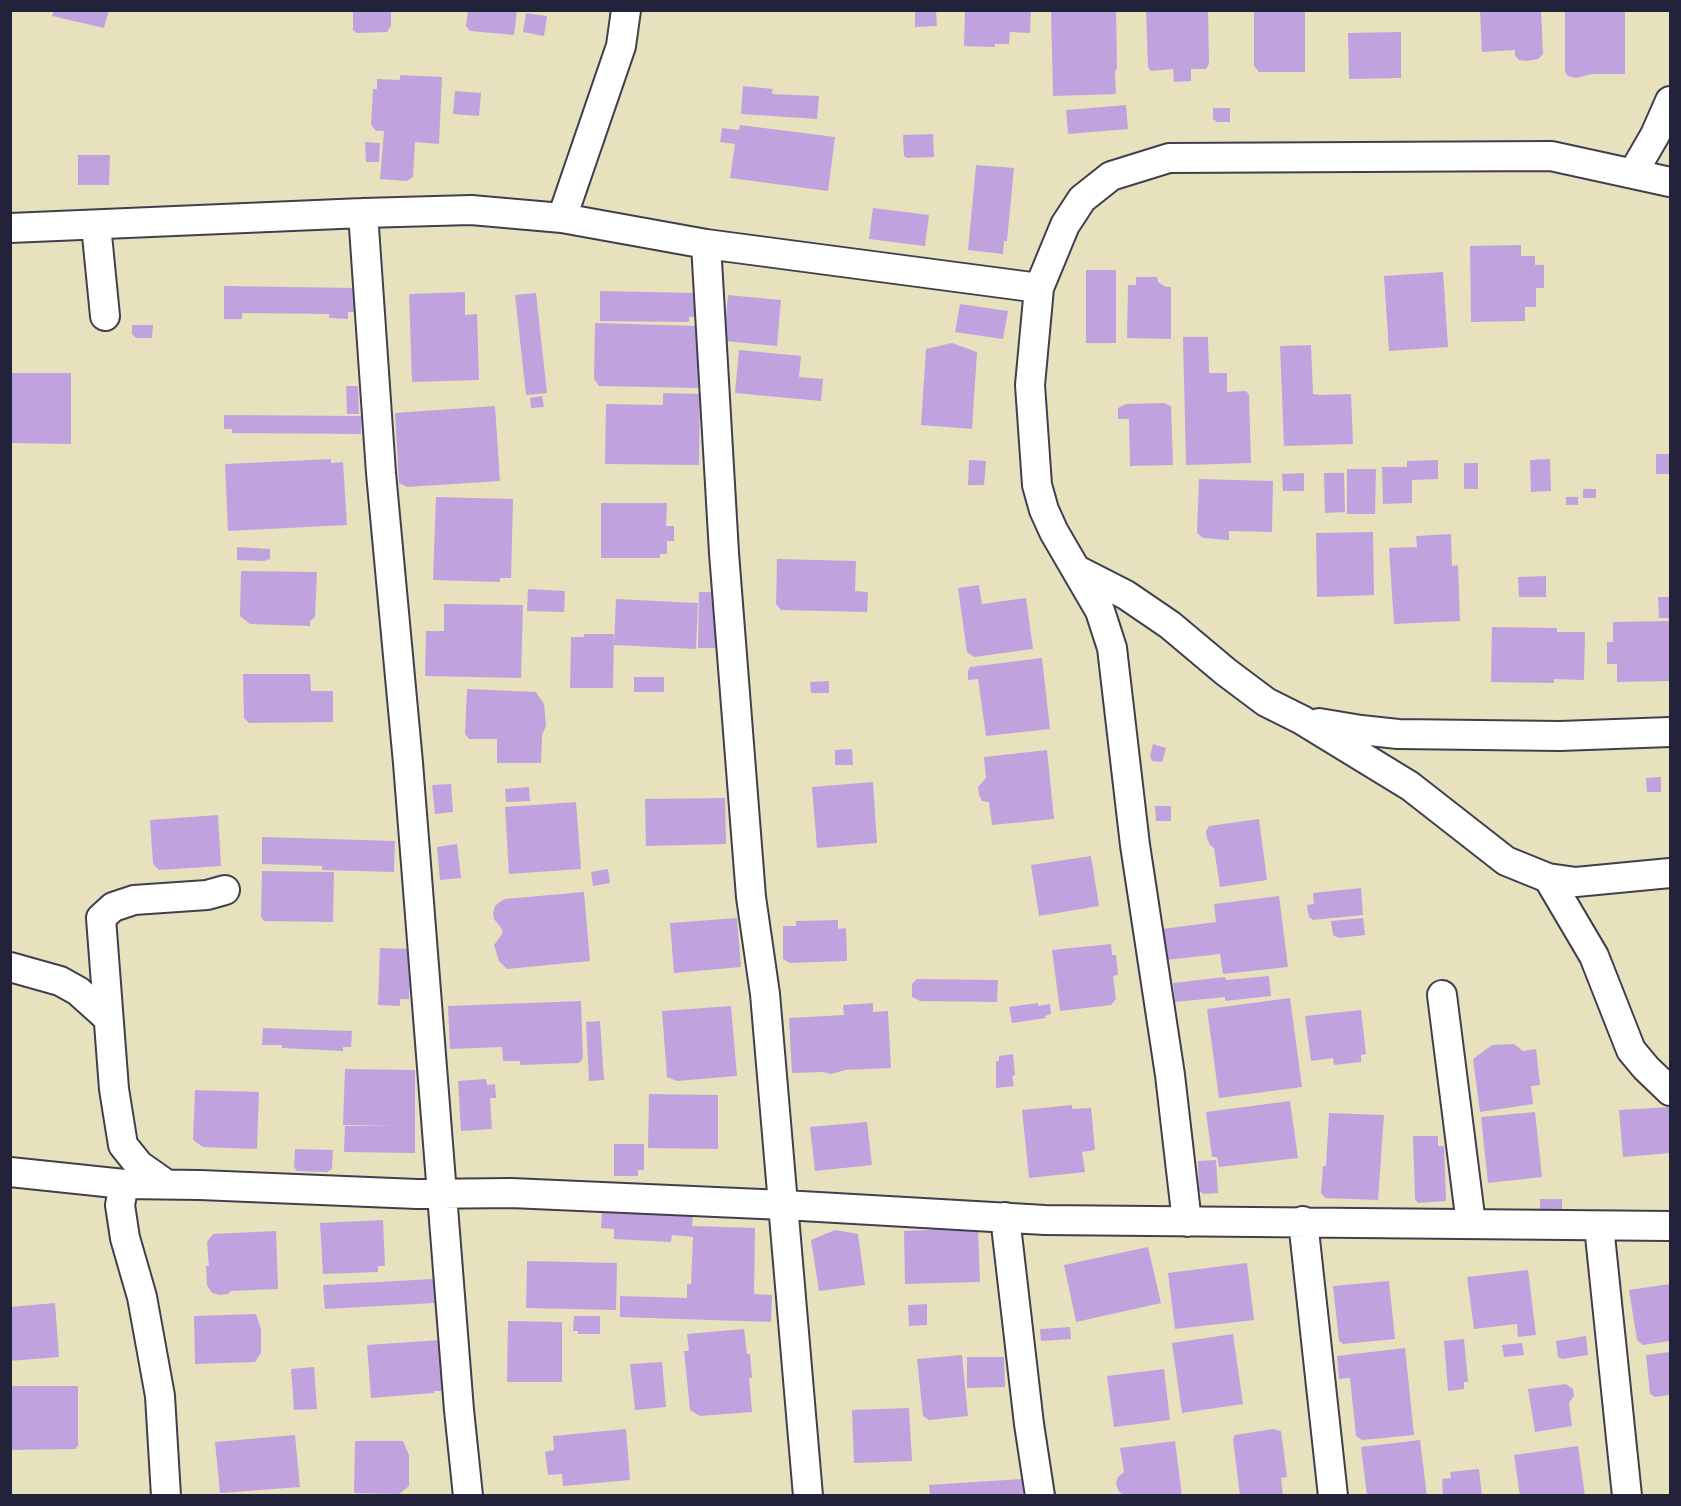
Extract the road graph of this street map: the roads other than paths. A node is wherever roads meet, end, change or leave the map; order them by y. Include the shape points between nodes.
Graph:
1 (626, 10) edge
2 (1671, 101) edge
3 (1633, 173) junction
4 (1671, 182) edge
5 (363, 213) junction
6 (562, 218) junction
7 (96, 225) junction
8 (10, 228) edge
9 (706, 244) junction
10 (1039, 288) junction
11 (105, 316) dead end
12 (1077, 570) junction
13 (1302, 720) junction
14 (1671, 732) edge
15 (1671, 873) edge
16 (1548, 878) junction
17 (225, 890) dead end
18 (10, 967) edge
19 (1442, 995) dead end
20 (108, 1018) junction
21 (1671, 1091) edge
22 (10, 1172) edge
23 (124, 1184) junction
24 (166, 1185) junction
25 (441, 1194) junction
26 (784, 1205) junction
27 (1005, 1217) junction
28 (1303, 1221) junction
29 (1187, 1222) junction
30 (1471, 1224) junction
31 (1599, 1226) junction
32 (1671, 1226) edge
33 (166, 1496) edge
34 (468, 1496) edge
35 (808, 1496) edge
36 (1040, 1496) edge
37 (1333, 1496) edge
38 (1627, 1496) edge

1 - 6 street via 621,46
2 - 3 street
3 - 4 street
3 - 10 street via 1551,156 1169,158 1111,176 1082,200 1065,225
5 - 6 street via 471,210
5 - 7 street
5 - 25 street
6 - 9 street
7 - 8 street
7 - 11 street
9 - 10 street
9 - 26 street via 748,862 765,994
10 - 12 street via 1030,385 1037,485 1054,532
12 - 13 street via 1170,625 1266,702
12 - 29 street via 1100,611 1112,648
13 - 14 street via 1398,734 1560,736
13 - 16 street via 1410,786 1506,861
15 - 16 street via 1576,882
16 - 21 street via 1594,956 1630,1050
17 - 20 street via 207,896 134,900 113,907 101,918
18 - 20 street via 60,981 78,991
19 - 30 street
20 - 24 street via 123,1145 139,1165
22 - 23 street
23 - 24 street
23 - 33 street via 120,1205 125,1238 142,1297 160,1396
24 - 25 street
25 - 26 street via 511,1193
25 - 34 street
26 - 27 street
26 - 35 street
27 - 29 street
27 - 36 street
28 - 29 street
28 - 30 street
28 - 37 street
30 - 31 street
31 - 32 street
31 - 38 street

